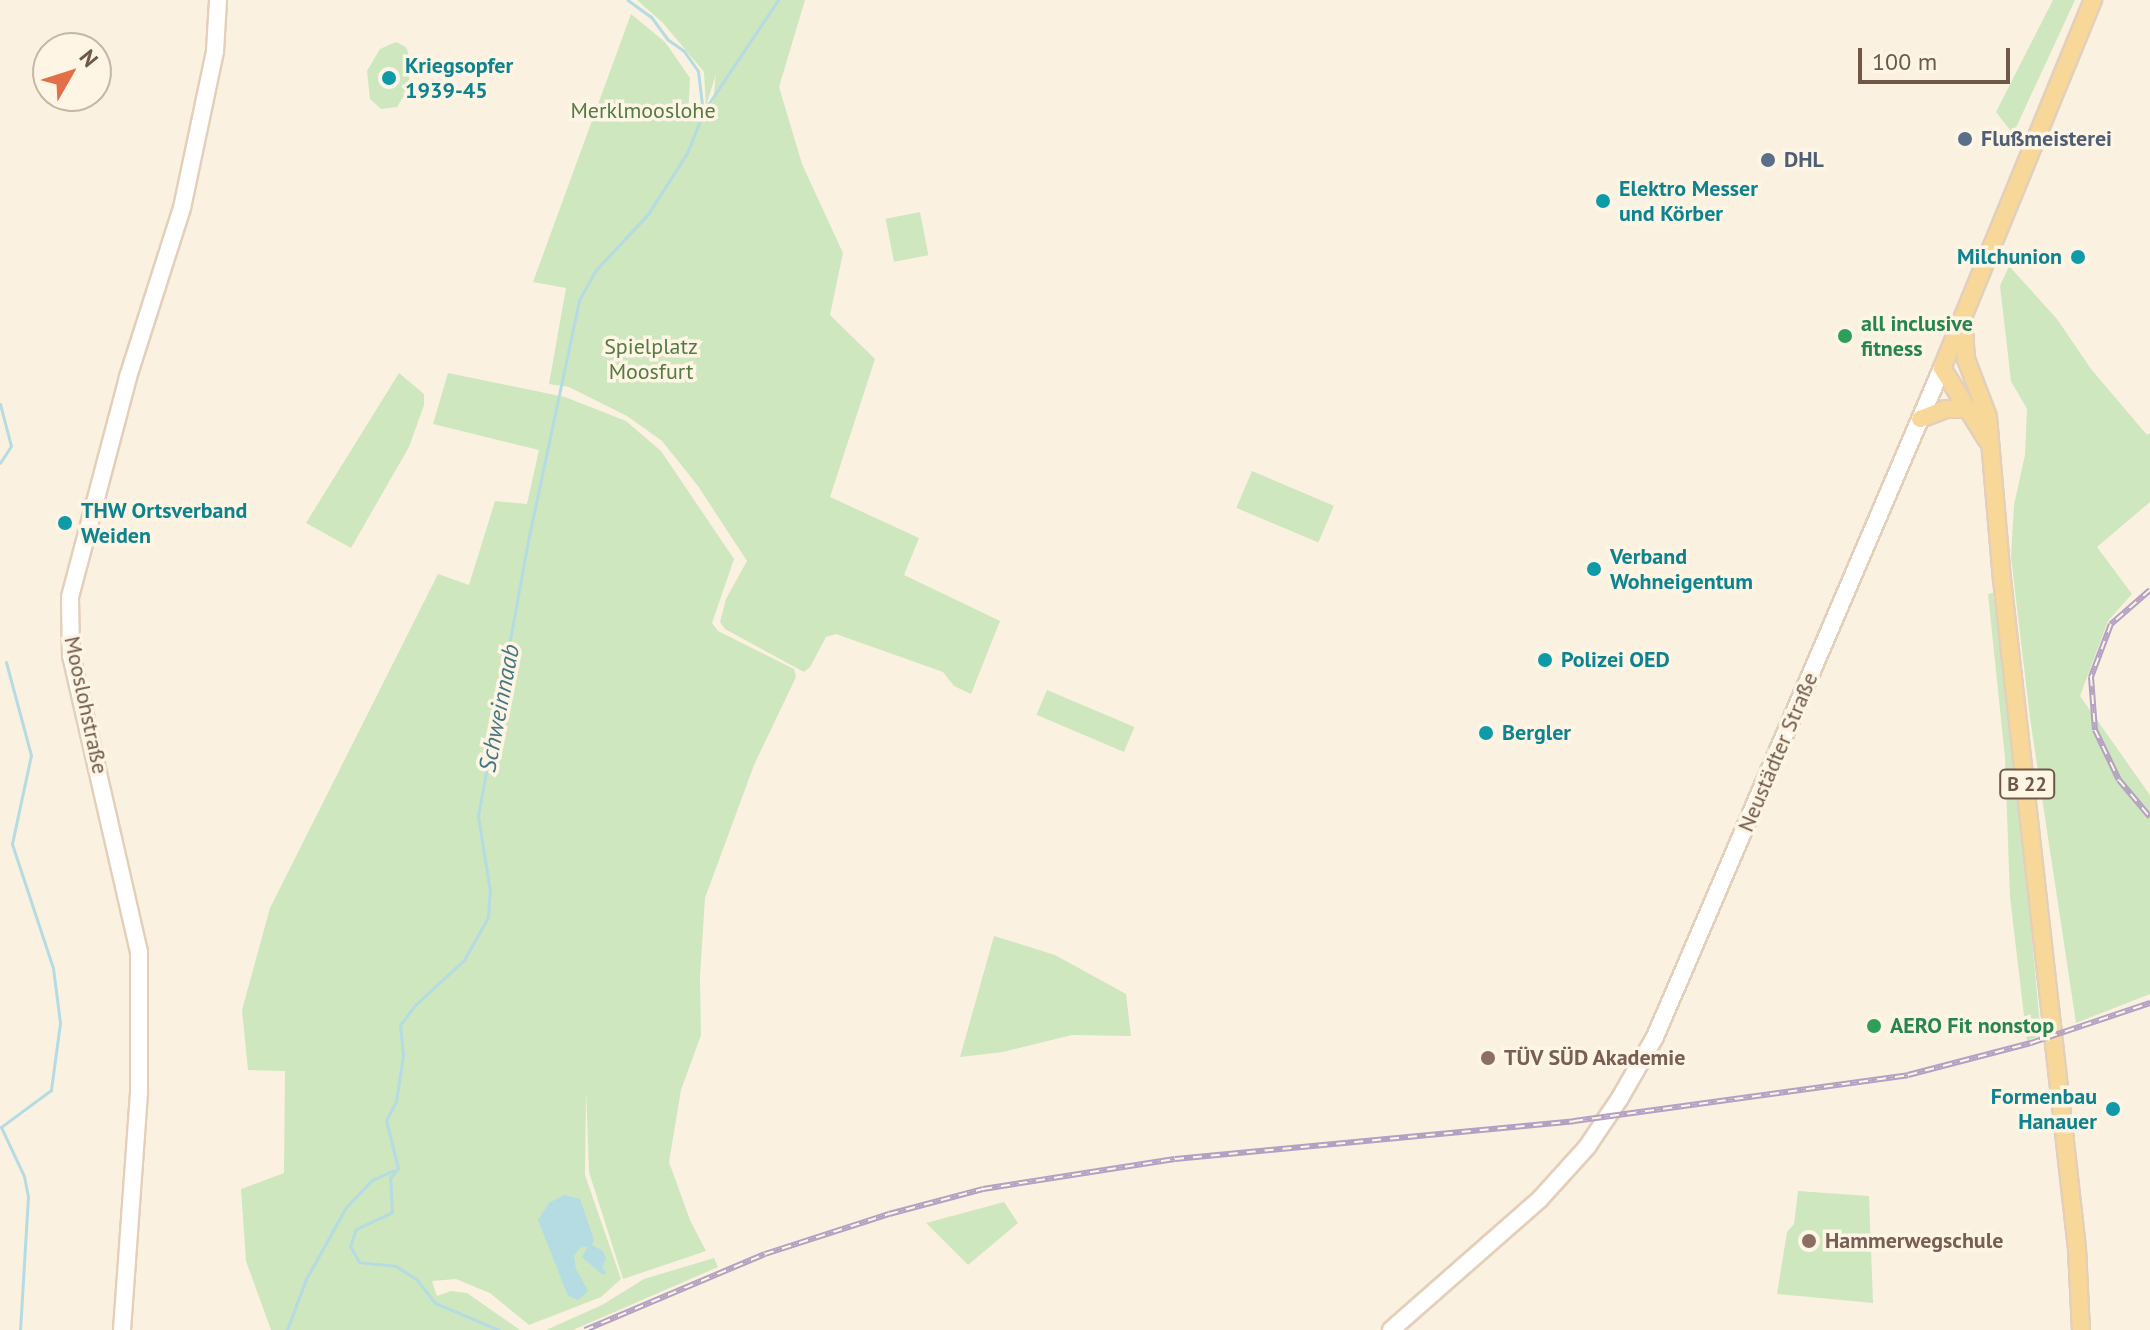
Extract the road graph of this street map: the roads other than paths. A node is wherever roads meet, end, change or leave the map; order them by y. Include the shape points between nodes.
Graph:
1 (218, 0) edge
2 (2093, 0) edge
3 (1963, 317) junction
4 (1942, 368) junction
5 (1969, 409) junction
6 (1920, 419) junction
7 (1988, 441) junction
8 (122, 1330) edge
9 (1391, 1330) edge
10 (2081, 1330) edge

1 - 8 street, Mooslohstraße via 215,51 185,195 128,377 70,597 71,656 139,952 139,1091
2 - 3 main road, B 22
3 - 4 main road, B 22
3 - 7 main road, B 22 via 1966,359 1988,417
4 - 5 main road, B 22
4 - 6 street, Neustädter Straße
5 - 6 main road via 1946,409
5 - 7 main road, B 22
6 - 9 street, Neustädter Straße via 1655,1037 1600,1130 1540,1199
7 - 10 main road, B 22 via 2077,1249

